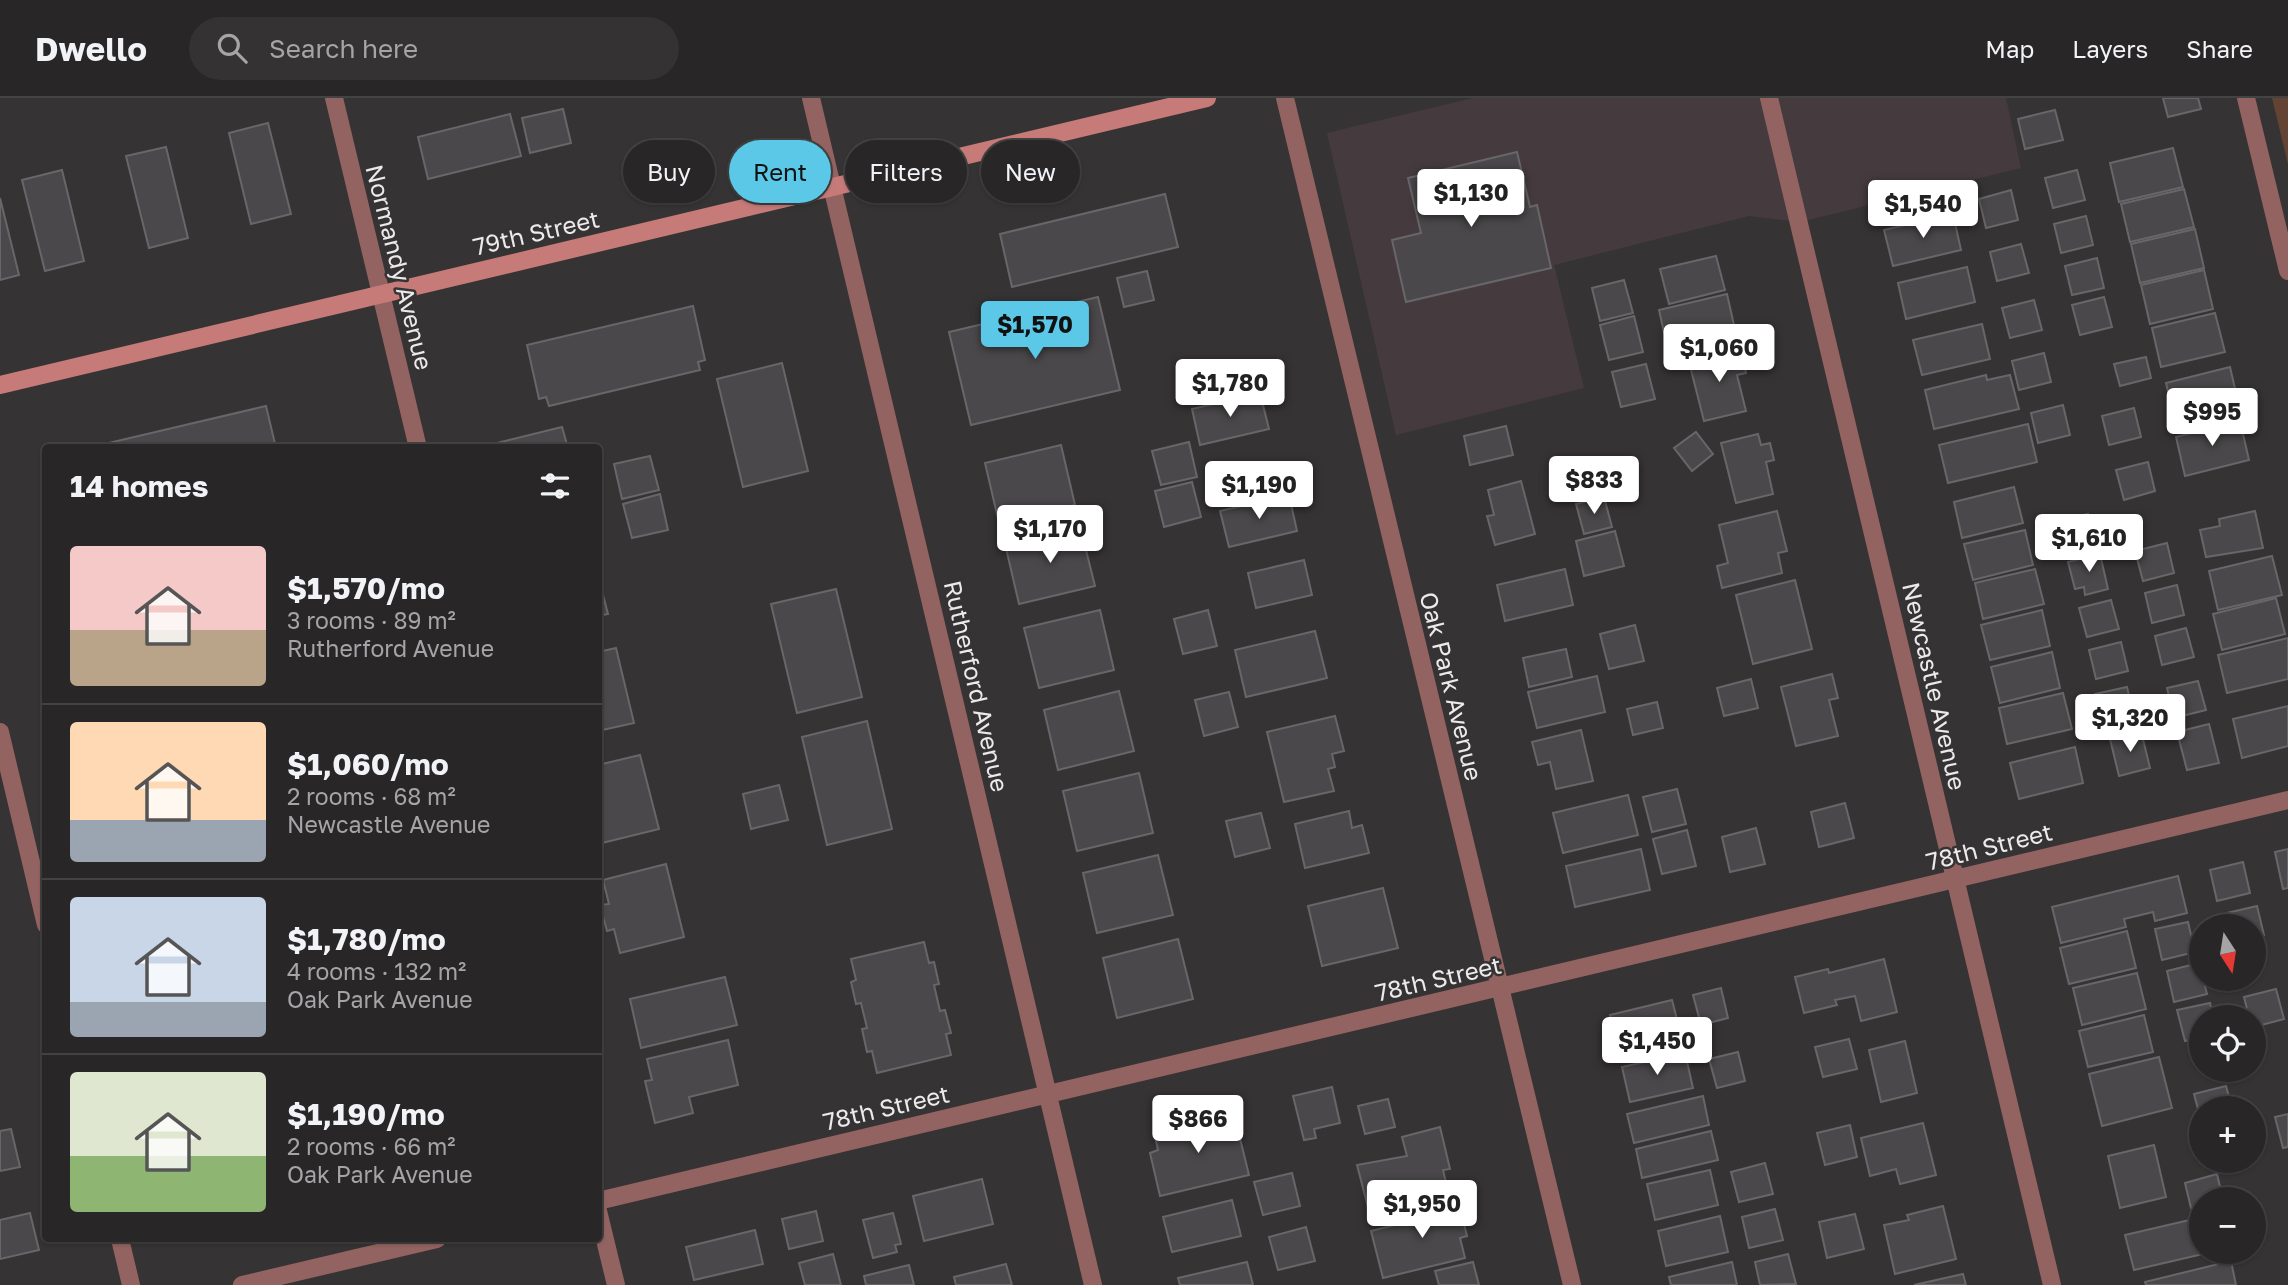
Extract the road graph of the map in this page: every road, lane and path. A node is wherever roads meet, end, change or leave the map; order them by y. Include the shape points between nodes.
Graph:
1 (334, 98) edge
2 (811, 98) edge
3 (1207, 98) edge
4 (1285, 98) edge
5 (1769, 98) edge
6 (2246, 98) edge
7 (833, 187) junction
8 (2288, 271) edge
9 (382, 294) junction
10 (0, 385) edge
11 (417, 444) edge
12 (0, 732) edge
13 (2288, 800) edge
14 (1956, 879) junction
15 (42, 908) edge
16 (1501, 989) junction
17 (1048, 1094) junction
18 (602, 1200) edge
19 (602, 1227) edge
20 (121, 1242) edge
21 (424, 1242) edge
22 (131, 1285) edge
23 (242, 1285) edge
24 (616, 1285) edge
25 (1093, 1285) edge
26 (1572, 1285) edge
27 (2052, 1285) edge

1 - 9 street, Normandy Avenue
2 - 7 street, Rutherford Avenue
3 - 7 main road, 79th Street
4 - 16 street, Oak Park Avenue
5 - 14 street, Newcastle Avenue
6 - 8 street
7 - 9 main road, 79th Street
7 - 17 street, Rutherford Avenue
9 - 10 main road, 79th Street
9 - 11 street, Normandy Avenue
12 - 15 street
13 - 14 street, 78th Street
14 - 16 street, 78th Street
14 - 27 street, Newcastle Avenue
16 - 17 street, 78th Street
16 - 26 street, Oak Park Avenue
17 - 18 street, 78th Street
17 - 25 street, Rutherford Avenue
19 - 24 street
20 - 22 street
21 - 23 street

